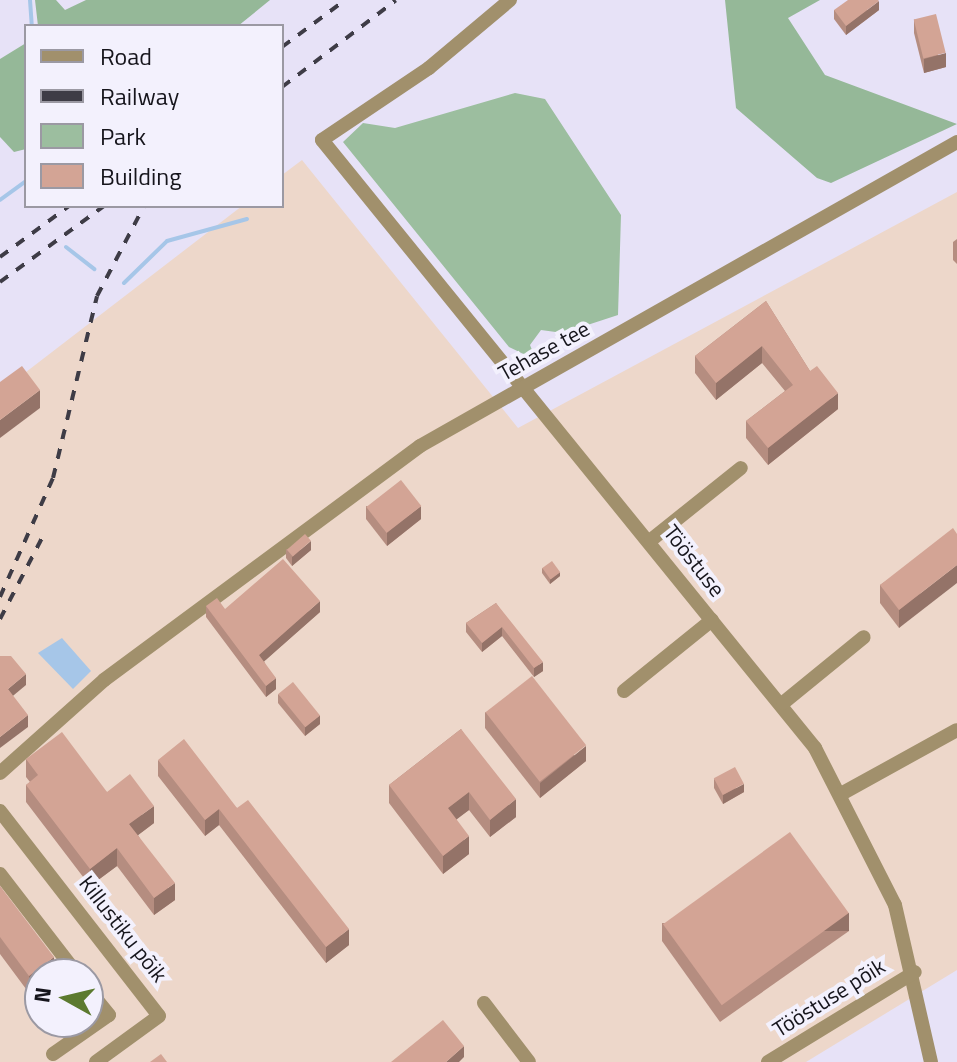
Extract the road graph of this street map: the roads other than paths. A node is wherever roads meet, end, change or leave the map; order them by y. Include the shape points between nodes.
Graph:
1 (510, 0) edge
2 (957, 142) edge
3 (526, 388) junction
4 (741, 468) dead end
5 (651, 540) junction
6 (712, 620) junction
7 (864, 637) dead end
8 (624, 691) dead end
9 (783, 703) junction
10 (957, 730) edge
11 (0, 773) edge
12 (841, 794) junction
13 (0, 811) edge
14 (0, 874) edge
15 (65, 958) edge
16 (915, 972) junction
17 (484, 1003) dead end
18 (79, 1038) edge
19 (52, 1059) edge
20 (96, 1062) edge
21 (529, 1062) edge
22 (768, 1062) edge
23 (931, 1062) edge

1 - 3 street, Tööstuse via 429,68 322,140
2 - 3 street, Tehase tee
3 - 5 street, Tööstuse
3 - 11 street, Tehase tee via 478,410 337,502 171,630
4 - 5 street
5 - 6 street, Tööstuse
6 - 8 street
6 - 9 street, Tööstuse
7 - 9 street
9 - 12 street, Tööstuse
10 - 12 street
12 - 16 street, Tööstuse via 870,843
13 - 20 street, Killustiku põik via 159,1016
14 - 15 street
16 - 22 street, Tööstuse põik
16 - 23 street, Tööstuse
17 - 21 street
18 - 19 street

